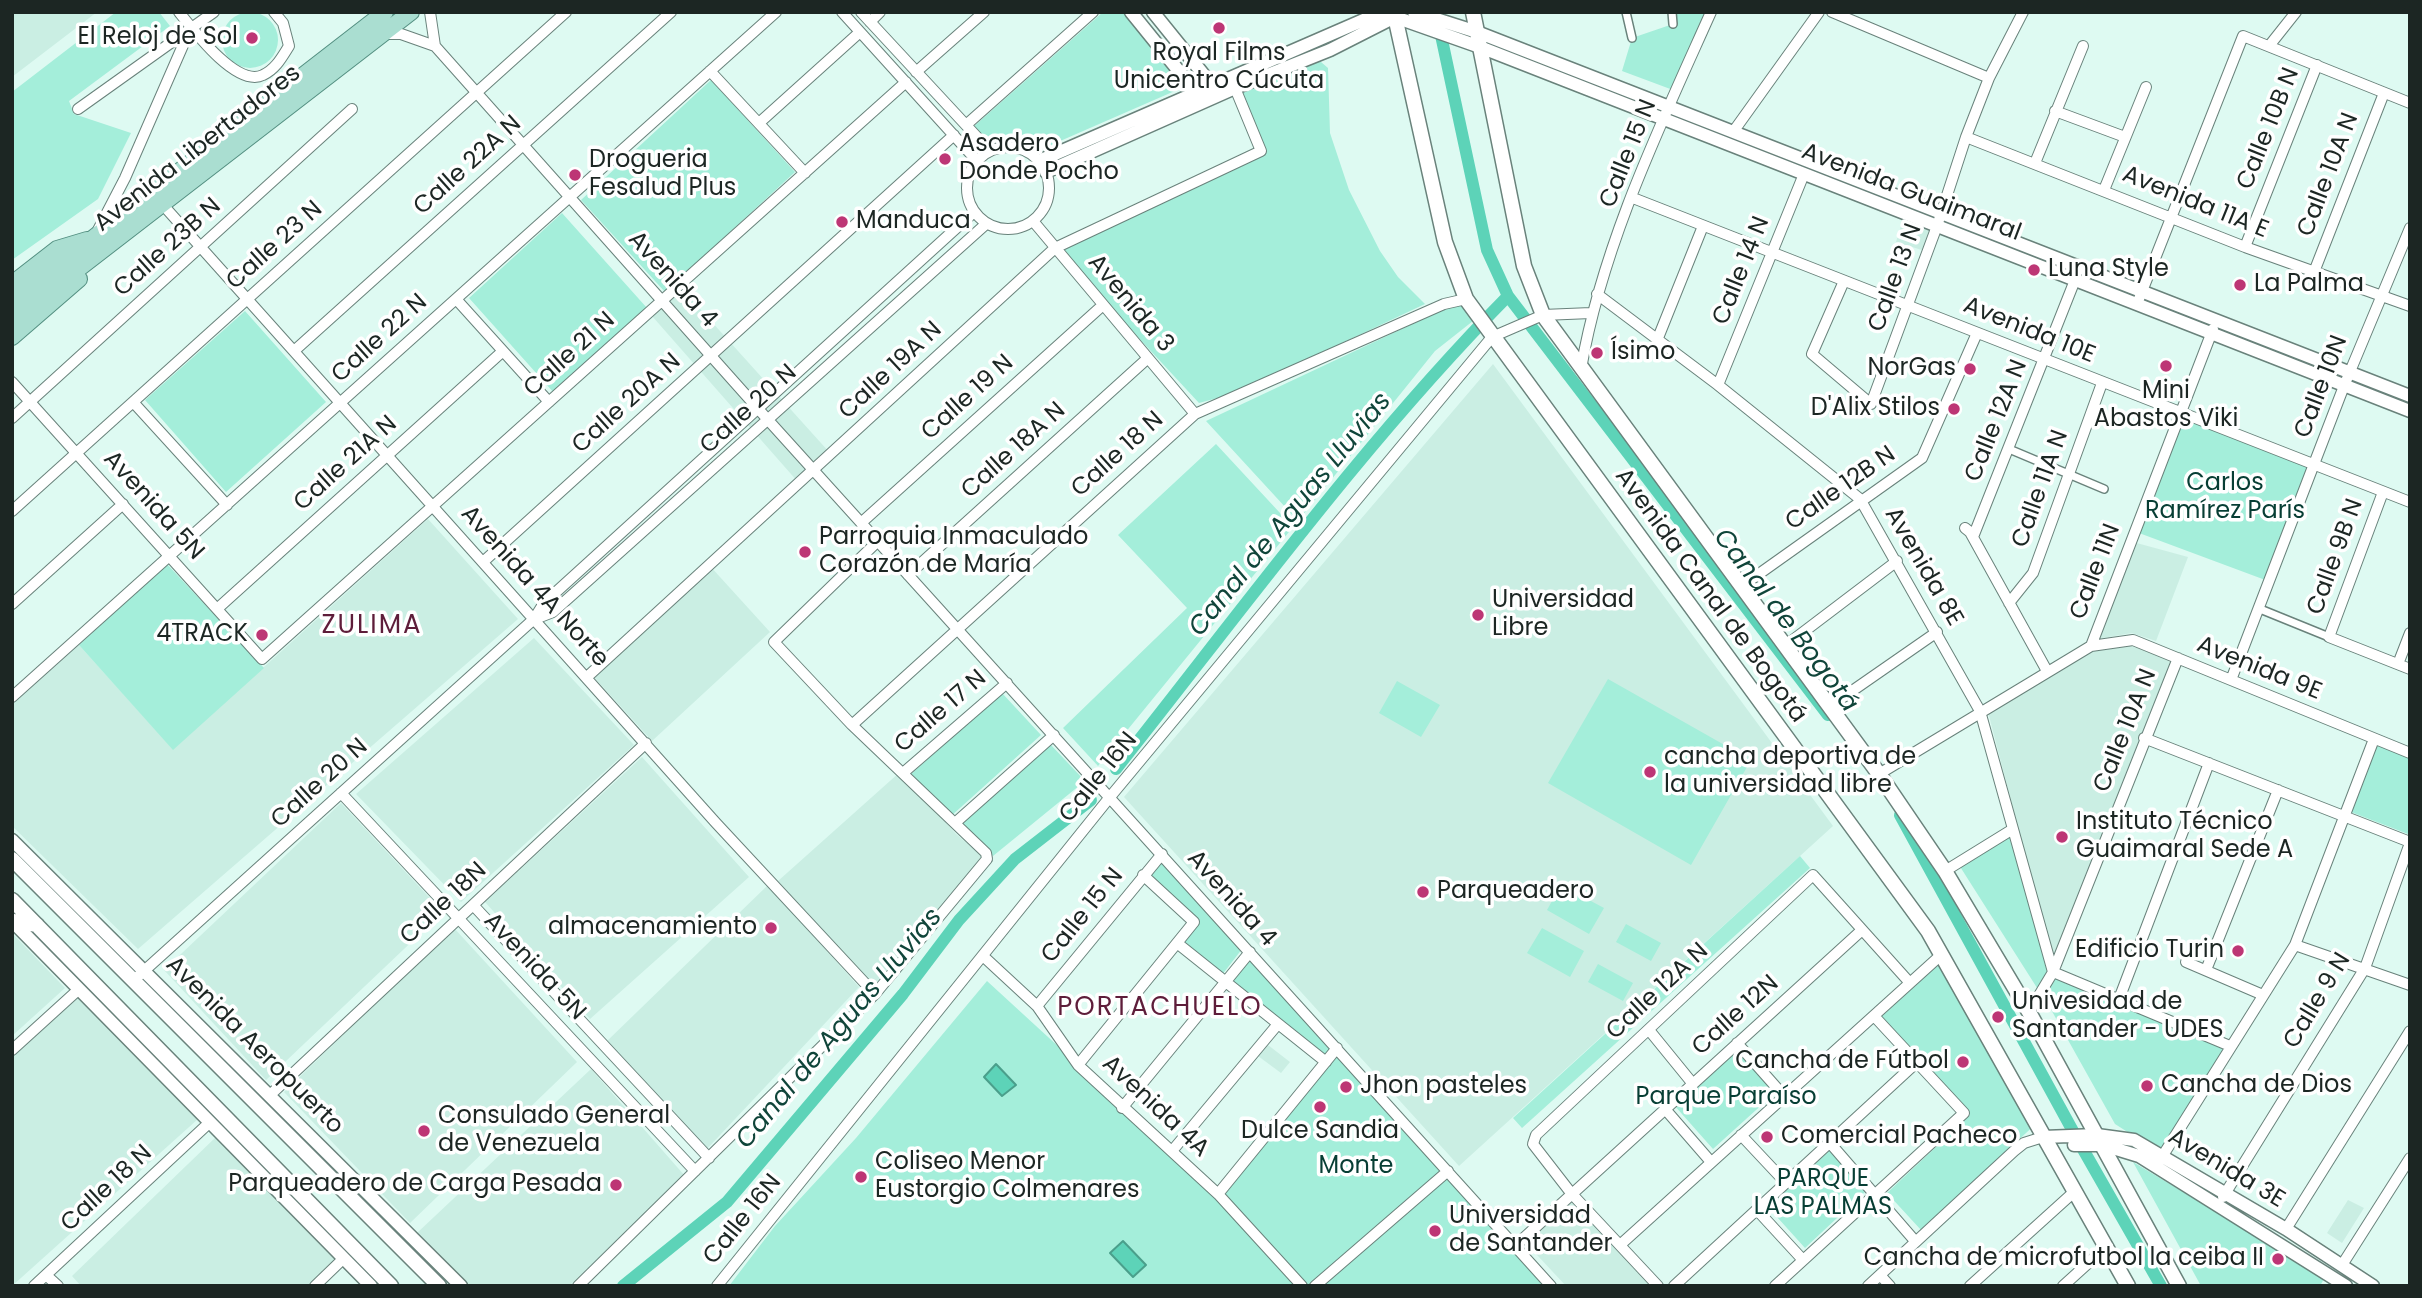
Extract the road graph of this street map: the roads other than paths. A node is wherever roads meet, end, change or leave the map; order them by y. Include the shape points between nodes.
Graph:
1 (179, 12) edge
2 (214, 12) edge
3 (274, 12) edge
4 (385, 12) edge
5 (411, 12) edge
6 (430, 12) edge
7 (566, 12) edge
8 (670, 12) edge
9 (776, 12) edge
10 (842, 12) edge
11 (861, 12) edge
12 (880, 12) edge
13 (984, 12) edge
14 (1093, 12) edge
15 (1131, 12) edge
16 (1153, 12) edge
17 (1474, 12) edge
18 (1626, 12) edge
19 (1672, 12) edge
20 (1711, 12) edge
21 (1819, 12) edge
22 (1832, 12) edge
23 (2023, 12) edge
24 (2296, 12) edge
25 (1398, 15) edge
26 (870, 22) junction
27 (1673, 24) dead end
28 (191, 27) junction
29 (860, 32) junction
30 (383, 34) junction
31 (1474, 38) junction
32 (1632, 38) dead end
33 (435, 46) junction
34 (2083, 46) dead end
35 (2269, 46) junction
36 (2316, 65) junction
37 (710, 71) junction
38 (916, 72) junction
39 (1989, 78) junction
40 (906, 82) junction
41 (1212, 85) junction
42 (2146, 87) dead end
43 (1235, 88) junction
44 (1195, 91) junction
45 (477, 93) junction
46 (2384, 93) junction
47 (2410, 103) edge
48 (78, 109) dead end
49 (352, 110) dead end
50 (2056, 111) junction
51 (1667, 113) junction
52 (759, 123) junction
53 (966, 125) junction
54 (1733, 132) junction
55 (954, 135) junction
56 (1965, 137) junction
57 (2125, 137) junction
58 (523, 145) junction
59 (990, 151) junction
60 (977, 160) junction
61 (2035, 163) junction
62 (1042, 166) junction
63 (805, 173) junction
64 (1804, 174) junction
65 (2104, 190) junction
66 (570, 197) junction
67 (1633, 198) junction
68 (163, 205) junction
69 (974, 212) junction
70 (1942, 213) junction
71 (2173, 218) junction
72 (1033, 221) junction
73 (986, 223) junction
74 (1703, 226) junction
75 (1937, 226) junction
76 (2410, 228) edge
77 (93, 240) junction
78 (110, 246) junction
79 (201, 247) junction
80 (2245, 247) junction
81 (1055, 248) junction
82 (1772, 253) junction
83 (2314, 272) junction
84 (2075, 280) junction
85 (1844, 281) junction
86 (12, 284) edge
87 (45, 285) junction
88 (2142, 292) junction
89 (1597, 294) junction
90 (2382, 295) junction
91 (247, 299) junction
92 (456, 299) junction
93 (12, 301) edge
94 (662, 301) junction
95 (1469, 304) junction
96 (2137, 304) junction
97 (1103, 305) junction
98 (1908, 306) junction
99 (2410, 306) edge
100 (1591, 313) junction
101 (1538, 317) junction
102 (12, 320) edge
103 (2217, 321) junction
104 (1493, 333) junction
105 (1977, 333) junction
106 (2211, 334) junction
107 (12, 337) edge
108 (1658, 338) junction
109 (294, 351) junction
110 (503, 351) junction
111 (711, 356) junction
112 (1147, 358) junction
113 (2044, 359) junction
114 (1581, 369) junction
115 (2350, 373) junction
116 (12, 382) edge
117 (2102, 383) junction
118 (1718, 385) junction
119 (2344, 386) junction
120 (2410, 396) edge
121 (30, 402) junction
122 (133, 402) junction
123 (549, 402) junction
124 (340, 403) junction
125 (759, 410) junction
126 (2410, 411) edge
127 (2180, 412) junction
128 (1195, 414) junction
129 (12, 418) edge
130 (769, 422) junction
131 (2009, 449) junction
132 (76, 453) junction
133 (387, 456) junction
134 (2314, 465) junction
135 (814, 470) junction
136 (2069, 475) junction
137 (2104, 489) dead end
138 (2383, 492) junction
139 (1860, 499) junction
140 (2410, 502) edge
141 (123, 504) junction
142 (227, 505) junction
143 (433, 506) junction
144 (12, 511) edge
145 (861, 523) junction
146 (1965, 528) dead end
147 (1973, 537) junction
148 (878, 541) junction
149 (169, 556) junction
150 (1897, 561) junction
151 (483, 562) junction
152 (908, 575) junction
153 (1742, 586) junction
154 (2009, 603) junction
155 (12, 604) edge
156 (217, 609) junction
157 (2260, 609) junction
158 (534, 619) junction
159 (956, 628) junction
160 (1937, 632) junction
161 (2410, 633) edge
162 (2329, 637) junction
163 (1785, 646) junction
164 (2091, 646) junction
165 (2178, 658) junction
166 (262, 659) joint
167 (2398, 664) junction
168 (2410, 669) edge
169 (2047, 671) junction
170 (587, 677) junction
171 (2231, 680) junction
172 (1007, 683) junction
173 (12, 697) edge
174 (1829, 707) junction
175 (1980, 711) junction
176 (852, 725) junction
177 (1054, 735) junction
178 (2144, 738) junction
179 (2374, 739) junction
180 (646, 743) junction
181 (2410, 753) edge
182 (2209, 764) junction
183 (903, 773) junction
184 (1879, 774) junction
185 (2278, 790) junction
186 (341, 793) junction
187 (1110, 797) junction
188 (2345, 816) junction
189 (955, 823) junction
190 (2013, 829) junction
191 (12, 841) edge
192 (2410, 842) edge
193 (1162, 854) junction
194 (12, 859) edge
195 (1945, 871) junction
196 (1143, 875) junction
197 (58, 895) junction
198 (12, 900) edge
199 (473, 905) junction
200 (459, 918) junction
201 (13, 921) edge
202 (37, 925) junction
203 (1862, 930) junction
204 (1177, 943) junction
205 (2295, 945) junction
206 (1250, 952) junction
207 (1941, 955) junction
208 (983, 957) junction
209 (2186, 962) dead end
210 (2365, 968) junction
211 (2206, 970) junction
212 (2053, 972) junction
213 (139, 975) junction
214 (1226, 982) junction
215 (1910, 983) junction
216 (2410, 985) edge
217 (78, 989) junction
218 (875, 995) junction
219 (2263, 996) junction
220 (2119, 999) junction
221 (1037, 1006) junction
222 (2029, 1012) junction
223 (124, 1013) junction
224 (1874, 1016) junction
225 (1278, 1024) junction
226 (112, 1025) junction
227 (1649, 1030) junction
228 (2410, 1031) edge
229 (1737, 1043) junction
230 (2230, 1046) junction
231 (1337, 1048) junction
232 (12, 1050) edge
233 (1326, 1062) junction
234 (1917, 1062) junction
235 (1079, 1065) junction
236 (1693, 1084) junction
237 (270, 1095) junction
238 (1784, 1096) junction
239 (1122, 1108) junction
240 (1665, 1109) junction
241 (209, 1123) junction
242 (1741, 1135) junction
243 (2092, 1140) junction
244 (2046, 1142) junction
245 (1830, 1143) junction
246 (1172, 1151) junction
247 (709, 1158) junction
248 (2410, 1158) edge
249 (2160, 1161) junction
250 (1711, 1162) junction
251 (695, 1171) junction
252 (1447, 1171) junction
253 (1786, 1183) junction
254 (1571, 1192) junction
255 (2074, 1192) junction
256 (2226, 1193) junction
257 (1218, 1194) junction
258 (1875, 1195) junction
259 (2218, 1205) junction
260 (1757, 1210) junction
261 (2286, 1229) junction
262 (1915, 1241) junction
263 (1620, 1245) junction
264 (1515, 1246) junction
265 (2106, 1247) junction
266 (344, 1258) junction
267 (1803, 1260) junction
268 (2342, 1265) junction
269 (423, 1270) junction
270 (46, 1275) junction
271 (1880, 1275) junction
272 (2337, 1283) edge
273 (34, 1286) edge
274 (58, 1286) edge
275 (315, 1286) edge
276 (371, 1286) edge
277 (391, 1286) edge
278 (424, 1286) edge
279 (439, 1286) edge
280 (461, 1286) edge
281 (578, 1286) edge
282 (717, 1286) edge
283 (1302, 1286) edge
284 (1315, 1286) edge
285 (1551, 1286) edge
286 (1658, 1286) edge
287 (1674, 1286) edge
288 (1775, 1286) edge
289 (1868, 1286) edge
290 (1890, 1286) edge
291 (1970, 1286) edge
292 (2063, 1286) edge
293 (2128, 1286) edge
294 (2179, 1286) edge
295 (2373, 1286) edge

1 - 28 street
2 - 28 street
3 - 28 street via 283,23 289,46 276,66 261,76 242,75
4 - 77 main road, Avenida Libertadores
5 - 30 main road, Avenida Libertadores
6 - 33 street
7 - 45 street, Calle 23 N
8 - 58 street, Calle 22A N
9 - 37 street, Calle 22 N
10 - 29 street
11 - 26 street
12 - 26 street
13 - 38 street
14 - 53 street
15 - 44 street
16 - 41 street
17 - 31 main road, Avenida Canal de Bogotá
18 - 32 street
19 - 27 street
20 - 51 street, Calle 15 N
21 - 54 street
22 - 39 street
23 - 39 street, Calle 13 N
24 - 35 street
25 - 31 street, Avenida Guaimaral
25 - 41 street
25 - 43 street via 1330,50
25 - 95 main road, Avenida Canal de Bogotá via 1445,242
26 - 38 street
28 - 48 street
28 - 77 street
29 - 40 street
29 - 52 street
30 - 33 street, Avenida 4 via 401,34
30 - 68 main road, Avenida Libertadores
31 - 51 street, Avenida Guaimaral
31 - 101 main road, Avenida Canal de Bogotá
33 - 45 street, Avenida 4
34 - 50 street
35 - 36 street
35 - 71 street via 2242,36
36 - 46 street
36 - 80 street, Calle 10B N
37 - 52 street
37 - 66 street, Calle 22 N
38 - 53 street
39 - 56 street, Calle 13 N
40 - 55 street
40 - 63 street, Calle 21 N
41 - 44 street
42 - 57 street
43 - 62 street
43 - 81 street, Calle 19A N via 1261,151
44 - 62 street
45 - 58 street, Avenida 4
45 - 91 street, Calle 23 N
46 - 47 street
46 - 83 street, Calle 10A N
49 - 79 street, Calle 23B N
50 - 57 street
50 - 61 street
51 - 54 street, Avenida Guaimaral
51 - 64 street, Avenida Guaimaral
51 - 67 street, Calle 15 N
52 - 63 street
53 - 59 street
54 - 70 street, Avenida Guaimaral
55 - 60 street
55 - 111 street, Calle 20A N
56 - 61 street, Avenida 11A E
56 - 70 street, Calle 13 N
57 - 65 street
58 - 66 street, Avenida 4
58 - 109 street, Calle 22A N
59 - 60 street
59 - 62 street via 1016,148
60 - 69 street via 967,186
61 - 65 street, Avenida 11A E
62 - 72 street via 1048,199
63 - 94 street, Calle 21 N
64 - 75 street, Avenida Guaimaral
64 - 82 street, Calle 14 N
65 - 71 street, Avenida 11A E
66 - 92 street, Calle 22 N
66 - 94 street, Avenida 4
67 - 74 street, Avenida 10E
67 - 89 street, Calle 15 N
68 - 78 main road, Avenida Libertadores
68 - 79 street, Avenida 4A Norte
69 - 73 street
69 - 125 street, Calle 20 N
70 - 75 street, Calle 13 N
70 - 88 street, Avenida Guaimaral
71 - 80 street, Avenida 11A E
71 - 88 street
72 - 73 street via 1009,230
72 - 81 street, Avenida 3
73 - 130 street, Calle 20 N
74 - 82 street, Avenida 10E
74 - 108 street
75 - 84 street, Avenida Guaimaral
75 - 98 street, Calle 13 N
76 - 90 street, Calle 10N
77 - 86 main road via 57,249
77 - 87 main road, Avenida Libertadores
78 - 87 main road, Avenida Libertadores
78 - 107 main road via 65,293
79 - 91 street, Avenida 4A Norte
79 - 121 street, Calle 23B N
80 - 83 street, Avenida 11A E
81 - 97 street, Avenida 3
81 - 135 street, Calle 19A N
82 - 85 street, Avenida 10E
82 - 118 street, Calle 14 N
83 - 90 street, Avenida 11A E
84 - 96 street, Avenida Guaimaral
84 - 113 street, Calle 12A N
85 - 98 street, Avenida 10E
85 - 98 street, Calle 13 N via 1812,354 1871,404
87 - 93 main road, Avenida Libertadores
87 - 102 main road, Avenida Libertadores
88 - 96 street
88 - 103 street, Avenida Guaimaral
89 - 100 street, Calle 15 N
89 - 108 street, Avenida 8E
90 - 99 street, Avenida 11A E
90 - 115 street, Calle 10N
91 - 109 street, Avenida 4A Norte
91 - 122 street, Calle 23 N
92 - 110 street
92 - 124 street, Calle 22 N
94 - 111 street, Avenida 4
94 - 123 street, Calle 21 N
95 - 104 main road, Avenida Canal de Bogotá
95 - 128 street, Calle 18 N via 1444,304
96 - 106 street, Avenida Guaimaral
97 - 112 street, Avenida 3
97 - 145 street, Calle 19 N
98 - 105 street, Avenida 10E
100 - 101 street
100 - 114 street, Calle 15 N
101 - 104 street, Calle 16N
101 - 114 main road, Avenida Canal de Bogotá
103 - 106 street, Calle 11N
103 - 115 street, Avenida Guaimaral
104 - 187 street, Calle 16N
104 - 207 main road, Avenida Canal de Bogotá
105 - 113 street, Avenida 10E
105 - 139 street, Calle 12B N via 1922,458
106 - 119 street, Avenida Guaimaral
106 - 127 street, Calle 11N
108 - 118 street, Avenida 8E
109 - 124 street, Avenida 4A Norte
110 - 123 street
110 - 133 street, Calle 21A N
111 - 125 street, Avenida 4
111 - 151 street, Calle 20A N
112 - 128 street, Avenida 3
112 - 152 street, Calle 18A N
113 - 117 street, Avenida 10E
113 - 131 street, Calle 12A N
114 - 153 main road, Avenida Canal de Bogotá
115 - 119 street, Calle 10N
115 - 120 street, Avenida Guaimaral
116 - 121 street, Avenida 5N
117 - 127 street, Avenida 10E
117 - 136 street, Calle 11A N
118 - 139 street, Avenida 8E
119 - 126 street, Avenida Guaimaral
119 - 134 street, Calle 10N
121 - 129 street, Calle 23B N
121 - 132 street, Avenida 5N
122 - 132 street, Calle 23 N
122 - 142 street
123 - 143 street, Calle 21 N
124 - 133 street, Avenida 4A Norte
124 - 142 street, Calle 22 N
125 - 130 street, Avenida 4
125 - 158 street, Calle 20 N via 544,603
127 - 134 street, Avenida 10E
127 - 164 street, Calle 11N
128 - 159 street, Calle 18 N
130 - 135 street, Avenida 4
130 - 158 street, Calle 20 N via 553,612
131 - 136 street
131 - 147 street, Calle 12A N
132 - 141 street, Avenida 5N
132 - 144 street, Calle 23 N
133 - 143 street, Avenida 4A Norte
133 - 156 street, Calle 21A N
134 - 138 street, Avenida 10E
134 - 157 street, Calle 10N
135 - 145 street, Avenida 4
135 - 170 street, Calle 19A N
136 - 137 street
136 - 154 street, Calle 11A N via 2033,573
138 - 140 street, Avenida 10E
138 - 162 street, Calle 9B N
139 - 150 street, Avenida 8E
139 - 153 street, Calle 12B N
141 - 149 street, Avenida 5N
141 - 155 street
142 - 149 street, Calle 22 N
143 - 151 street, Avenida 4A Norte
143 - 166 street, Calle 21 N
145 - 148 street, Avenida 4
146 - 147 street
147 - 154 street
148 - 152 street, Avenida 4
148 - 176 street via 774,642
149 - 156 street, Avenida 5N
149 - 173 street, Calle 22 N
150 - 160 street, Avenida 8E
150 - 163 street
151 - 158 street, Avenida 4A Norte
152 - 159 street, Avenida 4
153 - 163 main road, Avenida Canal de Bogotá
154 - 169 street
156 - 166 street, Avenida 5N
157 - 162 street
157 - 171 street, Calle 10N
158 - 170 street, Avenida 4A Norte
158 - 186 street, Calle 20 N
159 - 172 street, Avenida 4
159 - 176 street, Calle 18 N
160 - 174 street
160 - 175 street, Avenida 8E
161 - 167 street
162 - 167 street
163 - 174 main road, Avenida Canal de Bogotá
164 - 165 street, Avenida 9E via 2133,640
164 - 169 street, Calle 11N
165 - 171 street, Avenida 9E
165 - 178 street, Calle 10A N
167 - 168 street
169 - 175 street, Calle 11N
170 - 180 street, Avenida 4A Norte
171 - 179 street, Avenida 9E
172 - 177 street, Avenida 4
172 - 183 street, Calle 17 N
174 - 184 main road, Avenida Canal de Bogotá
175 - 184 street, Calle 11N
175 - 190 street, Avenida 8E
176 - 183 street
177 - 187 street, Avenida 4
177 - 189 street
178 - 182 street
178 - 212 street, Calle 10A N
179 - 181 street, Avenida 9E
179 - 188 street
180 - 199 street, Calle 18N
180 - 218 street, Avenida 4A Norte
182 - 185 street
182 - 220 street
183 - 189 street
184 - 195 main road, Avenida Canal de Bogotá
185 - 188 street
185 - 211 street
186 - 200 street, Avenida 5N
186 - 213 street, Calle 20 N
187 - 193 street, Avenida 4
187 - 208 street, Calle 16N
188 - 192 street
188 - 205 street
189 - 218 street via 986,853 984,864
190 - 195 street
190 - 212 street, Avenida 8E
191 - 197 street, Avenida Aeropuerto
192 - 210 street, Calle 9 N
193 - 196 street, Calle 15 N
193 - 206 street, Avenida 4
194 - 197 main road, Avenida Aeropuerto
195 - 222 main road, Avenida Canal de Bogotá
196 - 204 street via 1194,922
196 - 221 street, Calle 15 N
197 - 213 main road, Avenida Aeropuerto
198 - 202 main road
199 - 200 street, Calle 18N
199 - 247 street, Avenida 5N
200 - 237 street, Calle 18N
200 - 251 street, Avenida 5N
201 - 202 main road
201 - 217 street
202 - 223 main road
203 - 215 street
203 - 227 street, Calle 12A N via 1813,875
203 - 229 street, Calle 12N
204 - 214 street
204 - 235 street
205 - 210 street
205 - 219 street
206 - 214 street
206 - 231 street, Avenida 4
207 - 215 street
207 - 244 main road, Avenida Canal de Bogotá
208 - 221 street, Avenida 4A
208 - 282 street, Calle 16N
209 - 211 street
210 - 216 street
210 - 256 street, Calle 9 N
211 - 219 street
212 - 220 street
212 - 222 street, Calle 10A N
213 - 237 street, Avenida Aeropuerto
213 - 269 main road, Avenida Aeropuerto
214 - 225 street
214 - 239 street
215 - 224 street
217 - 226 street
217 - 232 street
218 - 247 street
219 - 230 street
220 - 230 street
221 - 235 street, Avenida 4A
222 - 243 main road, Avenida Canal de Bogotá
223 - 226 main road
223 - 277 main road
224 - 234 street
224 - 238 street
225 - 233 street
225 - 246 street
226 - 241 street
227 - 236 street
227 - 254 street, Calle 12A N via 1532,1140
228 - 261 street
229 - 236 street, Calle 12N
229 - 238 street
230 - 249 street
231 - 233 street
231 - 252 street, Avenida 4
233 - 257 street
234 - 245 street
234 - 258 street via 1964,1113
235 - 239 street, Avenida 4A
236 - 240 street, Calle 12N
237 - 280 street, Avenida Aeropuerto
238 - 242 street
239 - 246 street, Avenida 4A
240 - 250 street
240 - 254 street, Calle 12N
241 - 266 street
241 - 270 street, Calle 18 N
242 - 250 street
242 - 253 street
243 - 244 street, Avenida 3E
243 - 249 street, Avenida 3E
243 - 294 main road, Avenida Canal de Bogotá
244 - 255 main road, Avenida Canal de Bogotá
244 - 262 street via 2024,1143
245 - 253 street
245 - 258 street
246 - 257 street, Avenida 4A
247 - 251 street
248 - 268 street
249 - 256 street, Avenida 3E
249 - 259 street, Avenida 3E
250 - 263 street
251 - 281 street
252 - 264 street, Avenida 4
252 - 284 street
253 - 260 street
254 - 263 street
254 - 264 street, Calle 12N
255 - 265 main road, Avenida Canal de Bogotá
255 - 291 street
256 - 259 street, Calle 9 N
256 - 261 street, Avenida 3E
257 - 283 street, Avenida 4A
258 - 262 street
258 - 267 street
259 - 272 street, Avenida 3E
260 - 267 street
260 - 287 street
261 - 268 street, Avenida 3E
262 - 271 street
263 - 286 street
264 - 285 street, Avenida 4
265 - 292 street
265 - 293 main road, Avenida Canal de Bogotá
266 - 275 street
266 - 276 street
267 - 288 street
268 - 295 street, Avenida 3E
269 - 278 main road
269 - 279 main road, Avenida Aeropuerto
270 - 273 street, Calle 18 N
270 - 274 street
271 - 289 street
271 - 290 street

